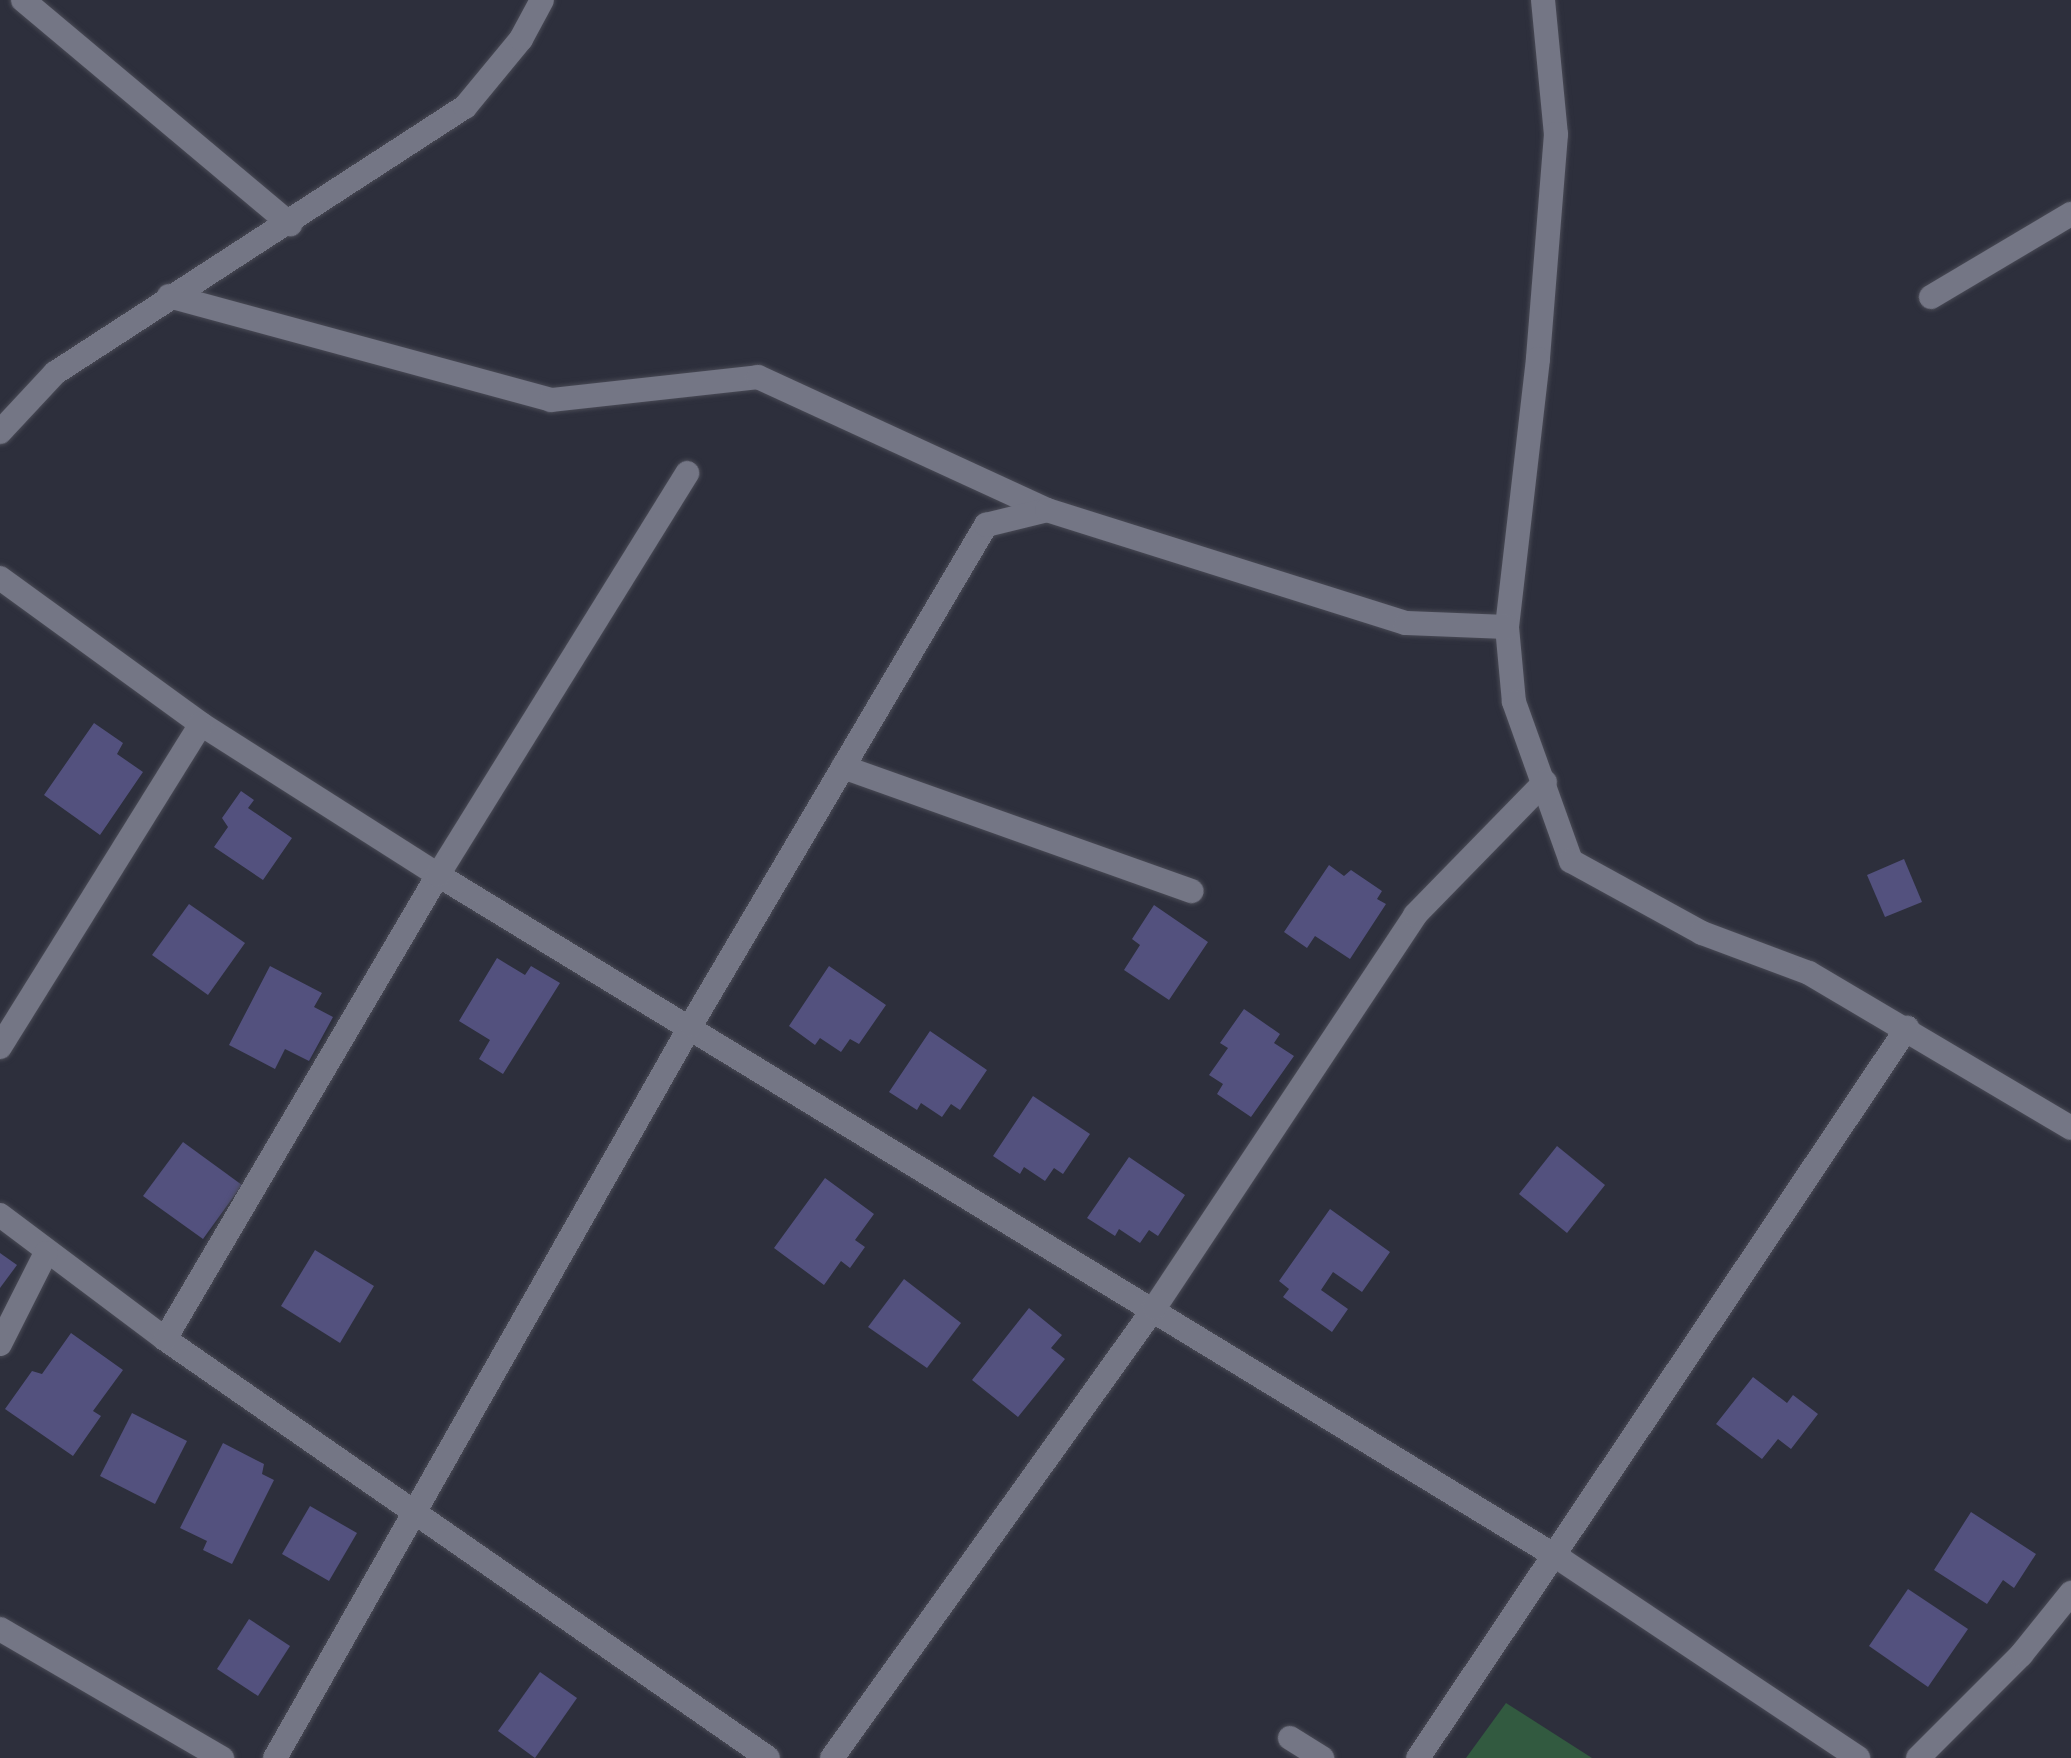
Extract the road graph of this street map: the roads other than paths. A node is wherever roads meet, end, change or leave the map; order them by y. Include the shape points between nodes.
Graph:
1 (23, 0) edge
2 (542, 0) edge
3 (1543, 0) edge
4 (2071, 214) edge
5 (290, 224) junction
6 (169, 296) junction
7 (1931, 297) dead end
8 (0, 432) edge
9 (687, 473) dead end
10 (1047, 510) junction
11 (0, 578) edge
12 (1507, 627) junction
13 (201, 724) junction
14 (843, 767) junction
15 (1545, 782) junction
16 (438, 875) junction
17 (1192, 891) dead end
18 (691, 1025) junction
19 (1907, 1028) junction
20 (0, 1047) edge
21 (2071, 1128) edge
22 (0, 1215) edge
23 (46, 1253) junction
24 (1155, 1307) junction
25 (165, 1339) junction
26 (0, 1344) edge
27 (411, 1511) junction
28 (1557, 1557) junction
29 (2067, 1607) edge
30 (0, 1629) edge
31 (1290, 1738) dead end
32 (222, 1758) edge
33 (275, 1758) edge
34 (768, 1758) edge
35 (832, 1758) edge
36 (1322, 1758) edge
37 (1418, 1758) edge
38 (1858, 1758) edge
39 (1918, 1758) edge

1 - 5 street
2 - 5 street via 521,39 465,107
3 - 12 street via 1556,134 1538,359
4 - 7 street
5 - 6 street
6 - 8 street via 55,373
6 - 10 street via 551,400 758,377
9 - 16 street
10 - 12 street via 1406,623
10 - 14 street via 986,525
11 - 13 street
12 - 15 street via 1514,702
13 - 16 street
13 - 20 street
14 - 17 street
14 - 18 street
15 - 19 street via 1571,861 1702,933 1809,973
15 - 24 street via 1415,915
16 - 18 street
16 - 25 street
18 - 24 street
18 - 27 street
19 - 21 street
19 - 28 street
22 - 23 street
23 - 25 street
23 - 26 street
24 - 28 street
24 - 35 street
25 - 27 street
27 - 33 street
27 - 34 street
28 - 37 street
28 - 38 street
29 - 39 street
30 - 32 street
31 - 36 street

